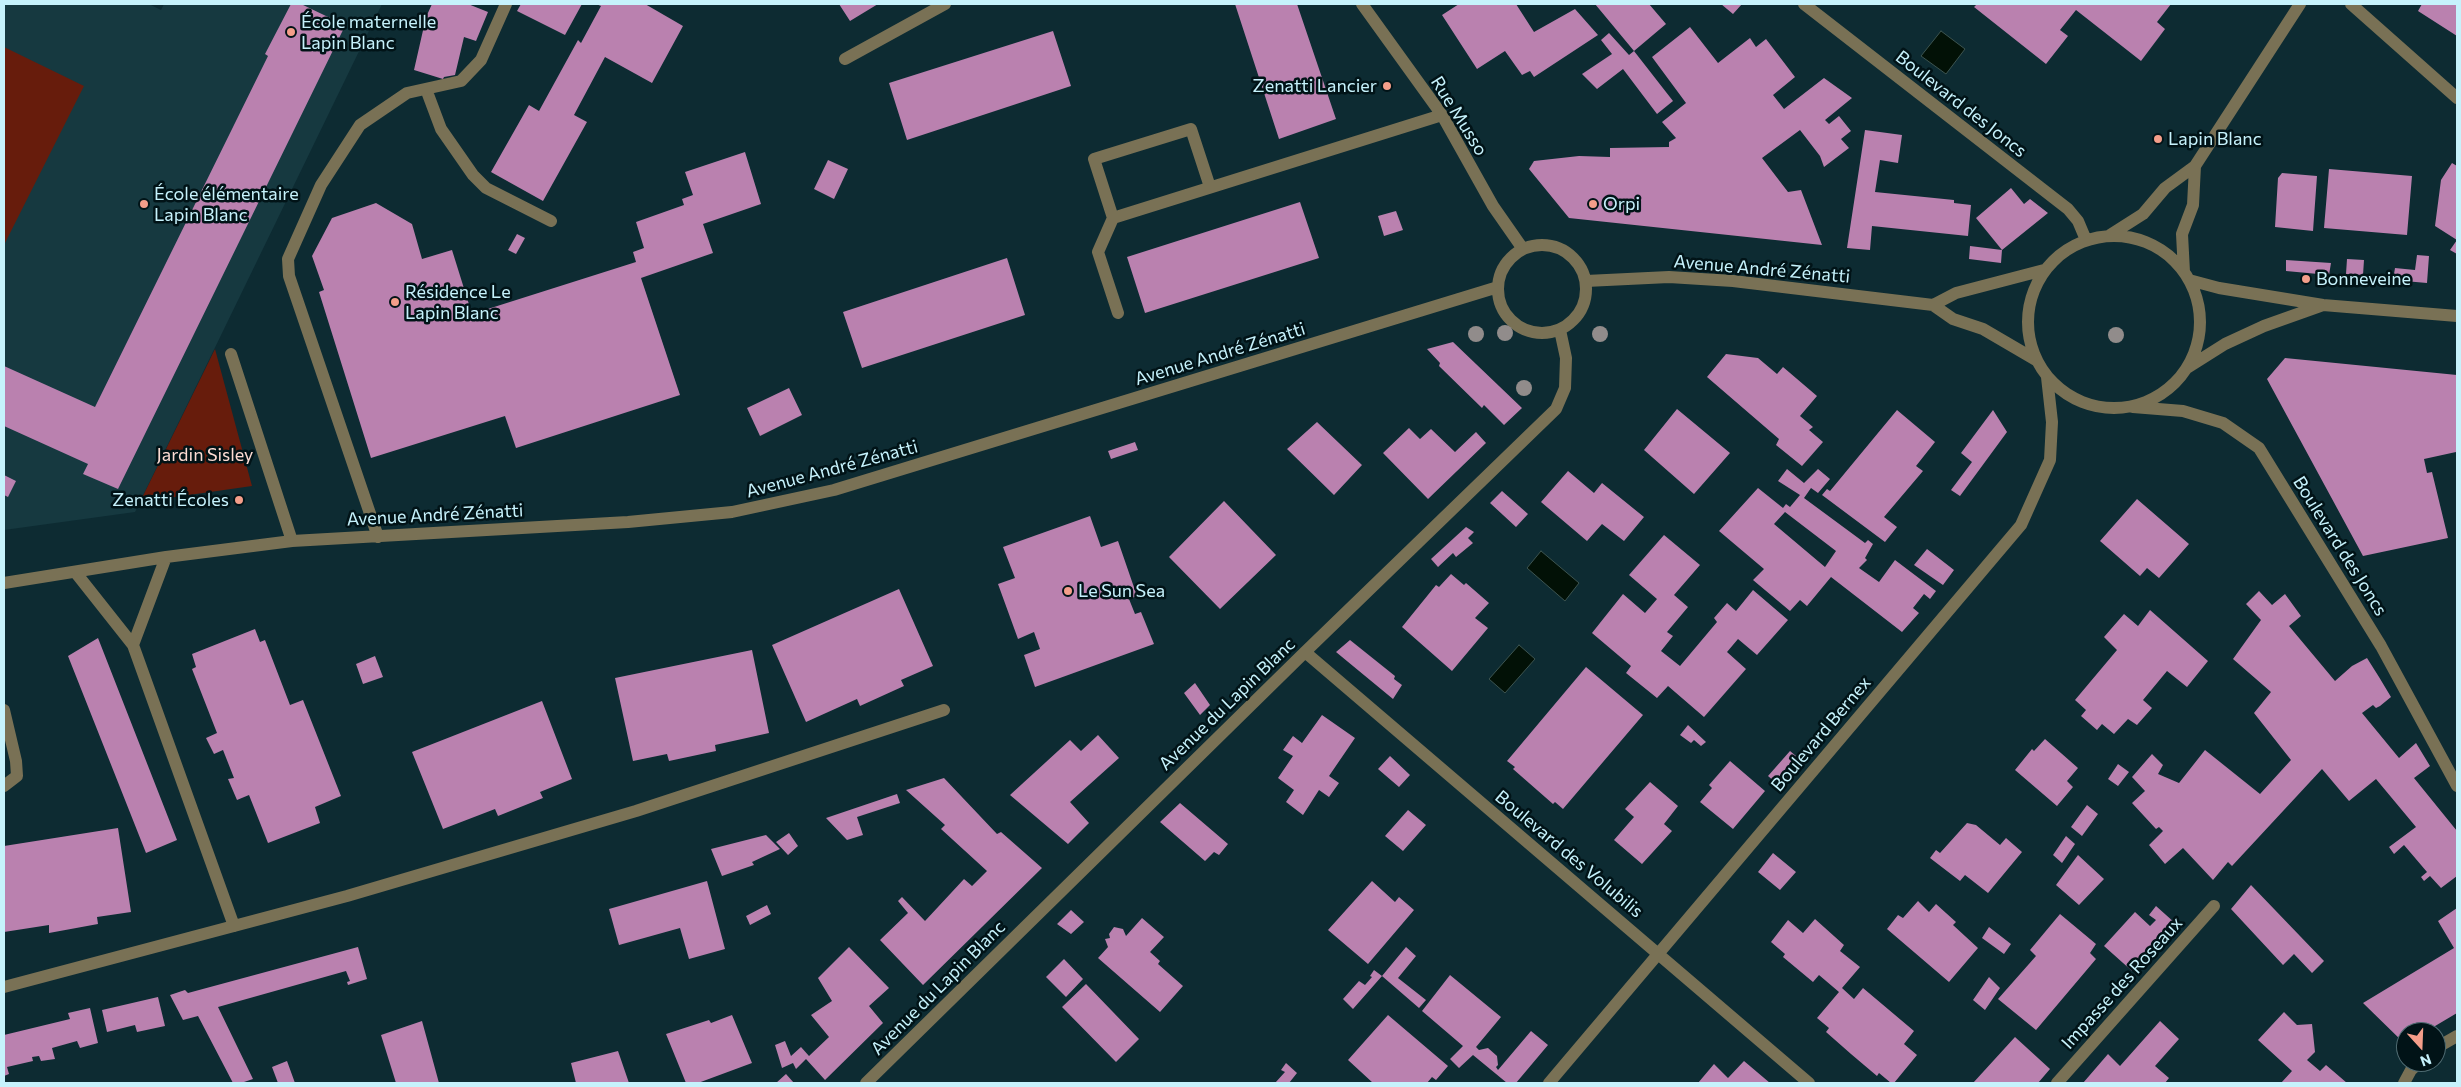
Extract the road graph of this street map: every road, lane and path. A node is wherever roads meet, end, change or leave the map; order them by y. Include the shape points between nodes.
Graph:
1 (506, 4) edge
2 (945, 4) edge
3 (1362, 4) edge
4 (1804, 4) edge
5 (2300, 4) edge
6 (2351, 4) edge
7 (845, 59) dead end
8 (426, 89) junction
9 (2457, 98) edge
10 (1442, 116) junction
11 (2195, 166) junction
12 (1210, 188) junction
13 (1113, 218) junction
14 (551, 221) dead end
15 (2110, 235) junction
16 (2086, 240) junction
17 (1523, 249) junction
18 (2044, 270) junction
19 (2187, 276) junction
20 (1586, 281) junction
21 (1498, 287) junction
22 (1933, 304) junction
23 (2323, 305) junction
24 (1118, 313) dead end
25 (2457, 316) edge
26 (1560, 330) junction
27 (231, 354) dead end
28 (2036, 360) junction
29 (2187, 368) junction
30 (2047, 377) junction
31 (2128, 407) junction
32 (378, 537) junction
33 (292, 542) junction
34 (166, 557) junction
35 (76, 573) junction
36 (4, 582) edge
37 (134, 645) junction
38 (1305, 652) junction
39 (4, 710) edge
40 (944, 710) dead end
41 (4, 786) edge
42 (2457, 786) edge
43 (2214, 906) dead end
44 (234, 926) junction
45 (1658, 953) junction
46 (4, 987) edge
47 (2457, 1036) edge
48 (2446, 1042) edge
49 (866, 1083) edge
50 (1549, 1083) edge
51 (1809, 1083) edge
52 (2057, 1083) edge

1 - 8 street via 481,60 462,81
2 - 7 street
3 - 10 street, Rue Musso
4 - 16 street, Boulevard des Joncs via 2068,209 2078,221
5 - 11 street
6 - 9 street
8 - 14 street via 441,129 473,175 486,188
8 - 32 street via 407,94 360,125 321,185 288,258 289,276
10 - 12 street
10 - 17 street, Rue Musso via 1493,206
11 - 15 street via 2165,188 2143,214
11 - 19 street via 2193,205 2182,234
12 - 13 street
12 - 13 street via 1191,129 1094,159
13 - 24 street via 1098,252
15 - 16 street
15 - 19 street via 2138,239 2164,251
16 - 18 street via 2063,252
17 - 20 street via 1550,245 1563,249 1582,268
17 - 21 street via 1510,258 1501,272
18 - 22 street via 1956,293
18 - 28 street via 2030,298 2028,330
19 - 23 street via 2219,288
19 - 29 street via 2198,301 2200,324 2196,347
20 - 22 street, Avenue André Zénatti via 1669,277 1733,280
20 - 26 street via 1586,296 1581,310
21 - 26 street via 1506,315 1517,326 1530,332
21 - 32 street, Avenue André Zénatti via 834,490 732,512 628,522
22 - 28 street via 1953,319 1983,329
23 - 25 street
23 - 29 street via 2232,340
26 - 38 street, Avenue du Lapin Blanc via 1566,358 1565,388 1556,409
27 - 33 street
28 - 30 street
29 - 31 street via 2165,390
30 - 31 street via 2070,397 2099,407
30 - 45 street, Boulevard Bernex via 2052,422 2050,460 2021,525
31 - 42 street, Boulevard des Joncs via 2183,411 2222,423 2259,448 2381,646
32 - 33 street, Avenue André Zénatti
33 - 34 street, Avenue André Zénatti
34 - 35 street, Avenue André Zénatti
34 - 37 street
35 - 36 street, Avenue André Zénatti
35 - 37 street
37 - 44 street
38 - 45 street, Boulevard des Volubilis
38 - 49 street, Avenue du Lapin Blanc
39 - 41 street via 17,776
40 - 44 street via 636,811
43 - 52 street, Impasse des Roseaux
44 - 46 street
45 - 50 street, Boulevard Bernex
45 - 51 street, Boulevard des Volubilis
47 - 48 street

